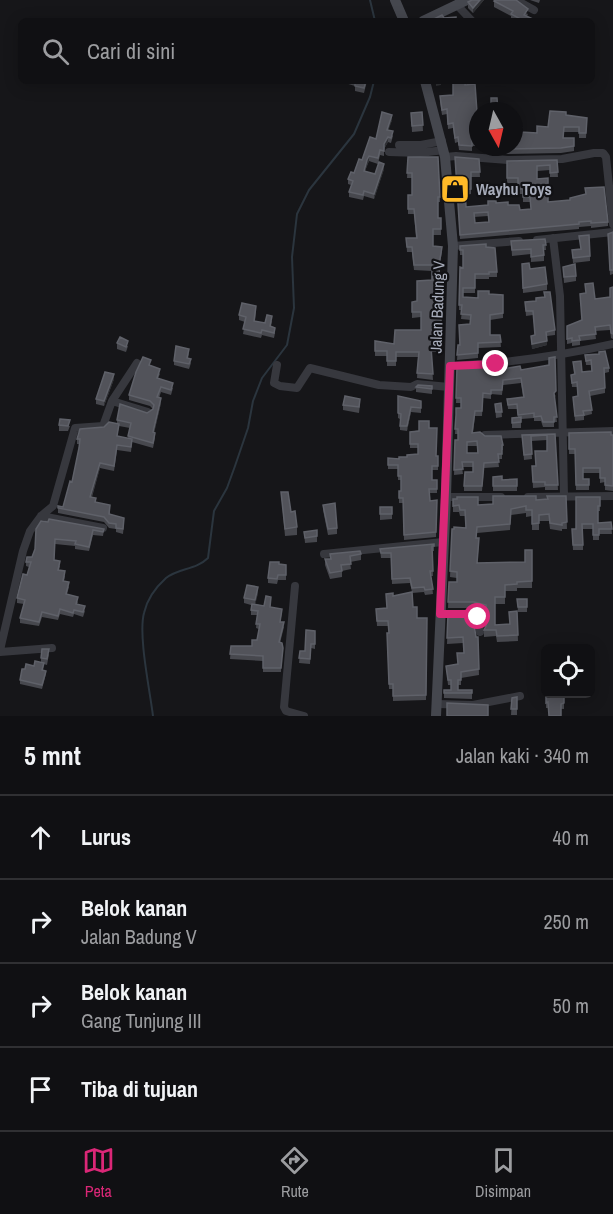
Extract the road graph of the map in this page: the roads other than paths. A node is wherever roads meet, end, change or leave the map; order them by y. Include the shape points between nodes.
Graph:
1 (395, 0) edge
2 (516, 0) edge
3 (462, 5) edge
4 (534, 10) dead end
5 (403, 18) edge
6 (430, 18) edge
7 (470, 18) edge
8 (426, 84) edge
9 (399, 145) dead end
10 (444, 149) junction
11 (388, 152) dead end
12 (613, 224) edge
13 (613, 232) edge
14 (553, 238) junction
15 (453, 246) junction
16 (613, 344) edge
17 (562, 356) junction
18 (137, 363) edge
19 (277, 365) dead end
20 (450, 366) junction
21 (449, 387) junction
22 (112, 401) junction
23 (148, 412) edge
24 (613, 431) edge
25 (563, 432) junction
26 (485, 435) edge
27 (564, 496) junction
28 (613, 496) edge
29 (446, 497) junction
30 (505, 497) edge
31 (517, 497) edge
32 (41, 516) junction
33 (103, 528) edge
34 (443, 542) junction
35 (324, 554) dead end
36 (295, 586) dead end
37 (440, 614) junction
38 (480, 632) dead end
39 (52, 648) dead end
40 (0, 651) edge
41 (520, 696) dead end
42 (437, 704) junction
43 (304, 716) edge
44 (436, 716) edge

1 - 5 main road
2 - 4 street
3 - 6 main road
3 - 7 street
8 - 10 main road, Jalan Badung V
9 - 10 street
10 - 11 street
10 - 12 street via 456,156 508,160 603,153
10 - 15 main road, Jalan Badung V
13 - 14 street
14 - 15 street
14 - 17 street
15 - 20 main road, Jalan Badung V
16 - 17 street
17 - 20 street
17 - 25 street
18 - 22 street
19 - 21 street via 274,384 280,386 297,388 310,368 379,385
20 - 21 main road, Jalan Badung V
21 - 29 main road, Jalan Badung V
22 - 23 street
22 - 32 street via 103,426 75,428 53,506
24 - 25 street
25 - 26 street
25 - 27 street
27 - 28 street
27 - 31 street
29 - 30 street
29 - 34 main road, Jalan Badung V
32 - 33 street
32 - 40 street via 23,551
34 - 35 street
34 - 37 main road, Jalan Badung V
36 - 43 street via 284,707
37 - 38 street via 474,614
37 - 42 main road, Jalan Badung V
39 - 40 street
41 - 42 street via 472,705
42 - 44 main road, Jalan Badung V

